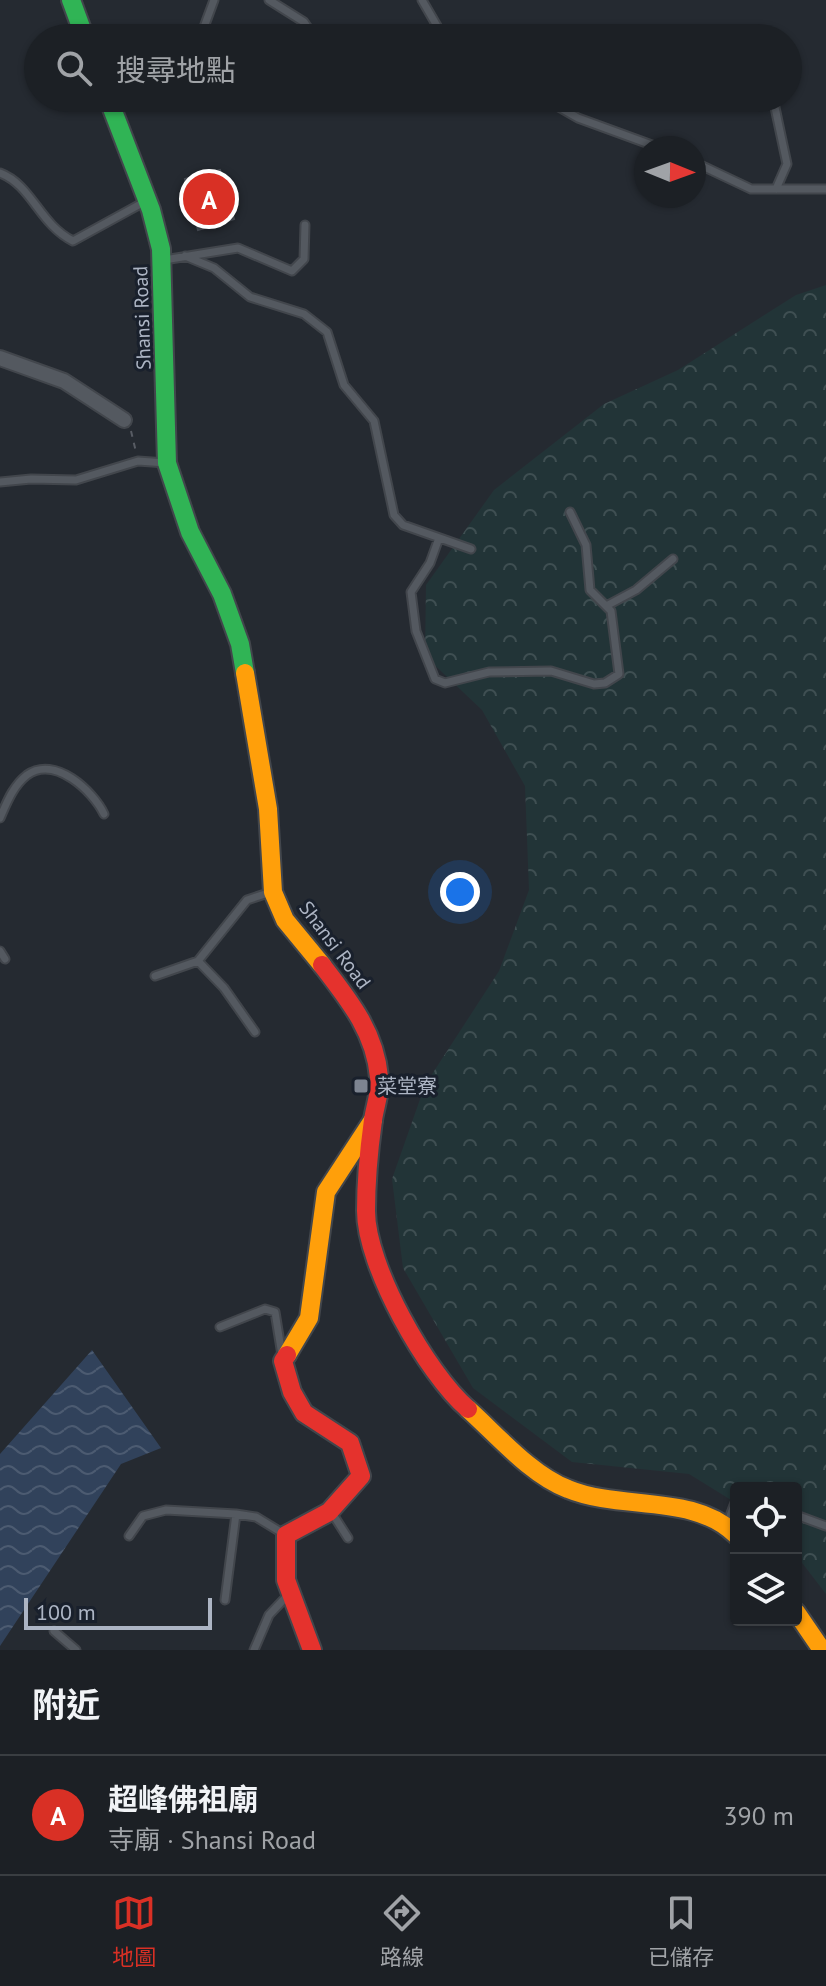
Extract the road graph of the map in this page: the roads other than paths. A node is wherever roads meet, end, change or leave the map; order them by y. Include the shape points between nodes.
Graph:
1 (71, 0) edge
2 (214, 0) edge
3 (269, 0) edge
4 (422, 0) edge
5 (80, 24) edge
6 (205, 24) edge
7 (305, 24) edge
8 (436, 24) edge
9 (113, 112) edge
10 (568, 112) edge
11 (776, 112) edge
12 (634, 138) edge
13 (706, 168) edge
14 (0, 173) edge
15 (776, 189) junction
16 (826, 189) edge
17 (148, 200) junction
18 (305, 225) dead end
19 (185, 256) junction
20 (162, 261) junction
21 (0, 358) edge
22 (124, 420) road end
23 (167, 463) junction
24 (0, 482) edge
25 (570, 512) dead end
26 (439, 538) junction
27 (471, 549) dead end
28 (673, 559) dead end
29 (608, 605) junction
30 (104, 814) dead end
31 (0, 818) edge
32 (273, 892) junction
33 (0, 951) edge
34 (5, 959) dead end
35 (198, 961) junction
36 (155, 976) dead end
37 (255, 1032) dead end
38 (373, 1120) junction
39 (220, 1327) dead end
40 (283, 1361) junction
41 (331, 1511) junction
42 (236, 1514) junction
43 (802, 1517) edge
44 (826, 1526) edge
45 (730, 1529) edge
46 (286, 1535) junction
47 (129, 1536) dead end
48 (348, 1538) dead end
49 (289, 1595) junction
50 (225, 1600) dead end
51 (802, 1621) edge
52 (54, 1631) dead end
53 (76, 1650) edge
54 (254, 1650) edge
55 (312, 1650) edge
56 (822, 1650) edge

1 - 5 street
2 - 6 lane
3 - 7 lane
4 - 8 lane
9 - 17 street, Shansi Road
10 - 12 lane
11 - 15 lane via 787,164
13 - 15 lane via 751,189
14 - 17 lane via 19,183 55,232 73,241
15 - 16 lane
17 - 20 street, Shansi Road
18 - 19 lane via 304,259 292,271 238,248
19 - 20 lane
19 - 26 lane via 214,268 250,297 304,314 327,332 344,385 374,421 394,515 403,525
20 - 23 street, Shansi Road
21 - 22 street via 64,381
23 - 24 lane via 138,461 76,480
23 - 32 street, Shansi Road via 190,532 240,644 268,809
25 - 29 lane via 586,545 590,590
26 - 27 lane
26 - 29 lane via 411,592 416,631 435,679 445,683 489,672 551,671 605,683 619,674
28 - 29 lane
30 - 31 lane via 83,786 62,773 44,770 31,772 17,785
32 - 35 lane via 247,900
32 - 38 street, Shansi Road via 285,920 368,1030 380,1081
33 - 34 lane
35 - 36 lane
35 - 37 lane
38 - 40 street via 326,1192 309,1318
38 - 45 street, Shansi Road via 366,1214 374,1254 405,1323 448,1392 566,1489 615,1502 697,1511
39 - 40 lane via 265,1309 275,1312
40 - 41 street via 293,1398 310,1419 344,1435 359,1453 361,1476
41 - 46 street
41 - 48 lane
42 - 46 lane via 256,1517
42 - 47 lane via 166,1510 143,1516
42 - 50 lane
43 - 44 lane
46 - 49 street via 280,1556
49 - 54 lane via 269,1615
49 - 55 street
51 - 56 street
52 - 53 lane

